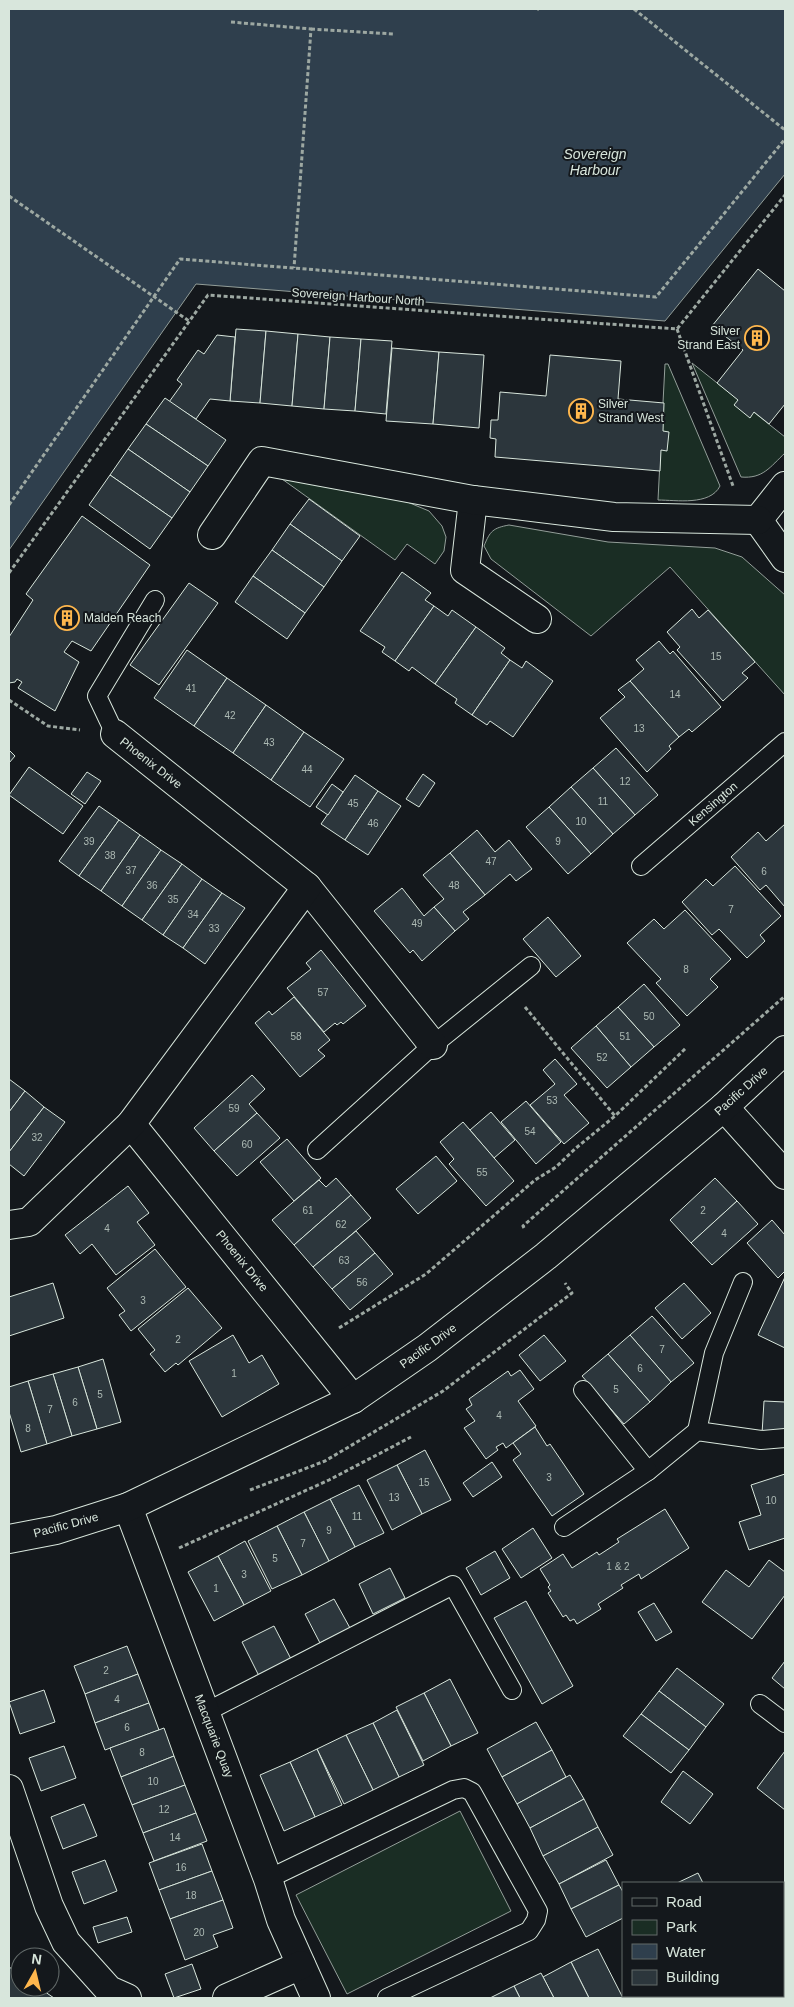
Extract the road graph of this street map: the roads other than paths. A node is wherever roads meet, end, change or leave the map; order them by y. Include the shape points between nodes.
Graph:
1 (785, 486) edge
2 (473, 500) junction
3 (758, 520) junction
4 (212, 535) dead end
5 (785, 558) edge
6 (155, 600) dead end
7 (537, 619) dead end
8 (115, 734) joint
9 (785, 742) edge
10 (641, 866) dead end
11 (308, 887) junction
12 (531, 966) dead end
13 (433, 1045) junction
14 (785, 1050) edge
15 (724, 1107) junction
16 (131, 1124) junction
17 (317, 1150) dead end
18 (785, 1175) edge
19 (9, 1226) edge
20 (743, 1282) dead end
21 (583, 1390) dead end
22 (354, 1399) junction
23 (697, 1431) junction
24 (785, 1438) edge
25 (648, 1471) junction
26 (128, 1507) junction
27 (564, 1527) dead end
28 (9, 1539) edge
29 (512, 1690) dead end
30 (760, 1704) dead end
31 (204, 1713) junction
32 (785, 1722) edge
33 (9, 1789) edge
34 (268, 1879) junction
35 (301, 1965) junction
36 (127, 1998) edge
37 (227, 1998) edge
38 (316, 1998) edge
39 (387, 1998) edge

1 - 3 street
2 - 3 street via 614,518
2 - 4 street via 262,461
2 - 7 street via 465,570
3 - 5 street
6 - 8 lane, Phoenix Drive via 97,696
8 - 11 street, Phoenix Drive
9 - 10 lane, Kensington
11 - 13 street, Phoenix Drive
11 - 16 street
12 - 13 lane
13 - 17 lane
14 - 15 street, Pacific Drive
15 - 18 street
15 - 22 street, Pacific Drive via 546,1256 427,1348
16 - 19 street via 29,1222
16 - 22 street, Phoenix Drive
20 - 23 lane via 714,1353
21 - 25 lane
22 - 26 street, Pacific Drive
23 - 24 lane via 762,1440
23 - 25 lane
25 - 27 lane
26 - 28 street, Pacific Drive via 56,1530
26 - 31 street, Macquarie Quay
29 - 31 lane via 452,1585
30 - 32 lane
31 - 34 street, Macquarie Quay
33 - 36 street via 49,1906 66,1942 109,1990
34 - 35 street, Macquarie Quay via 281,1920
34 - 39 lane via 453,1790 464,1788 472,1792 538,1911 536,1920 528,1931
35 - 37 street
35 - 38 street, Macquarie Quay

